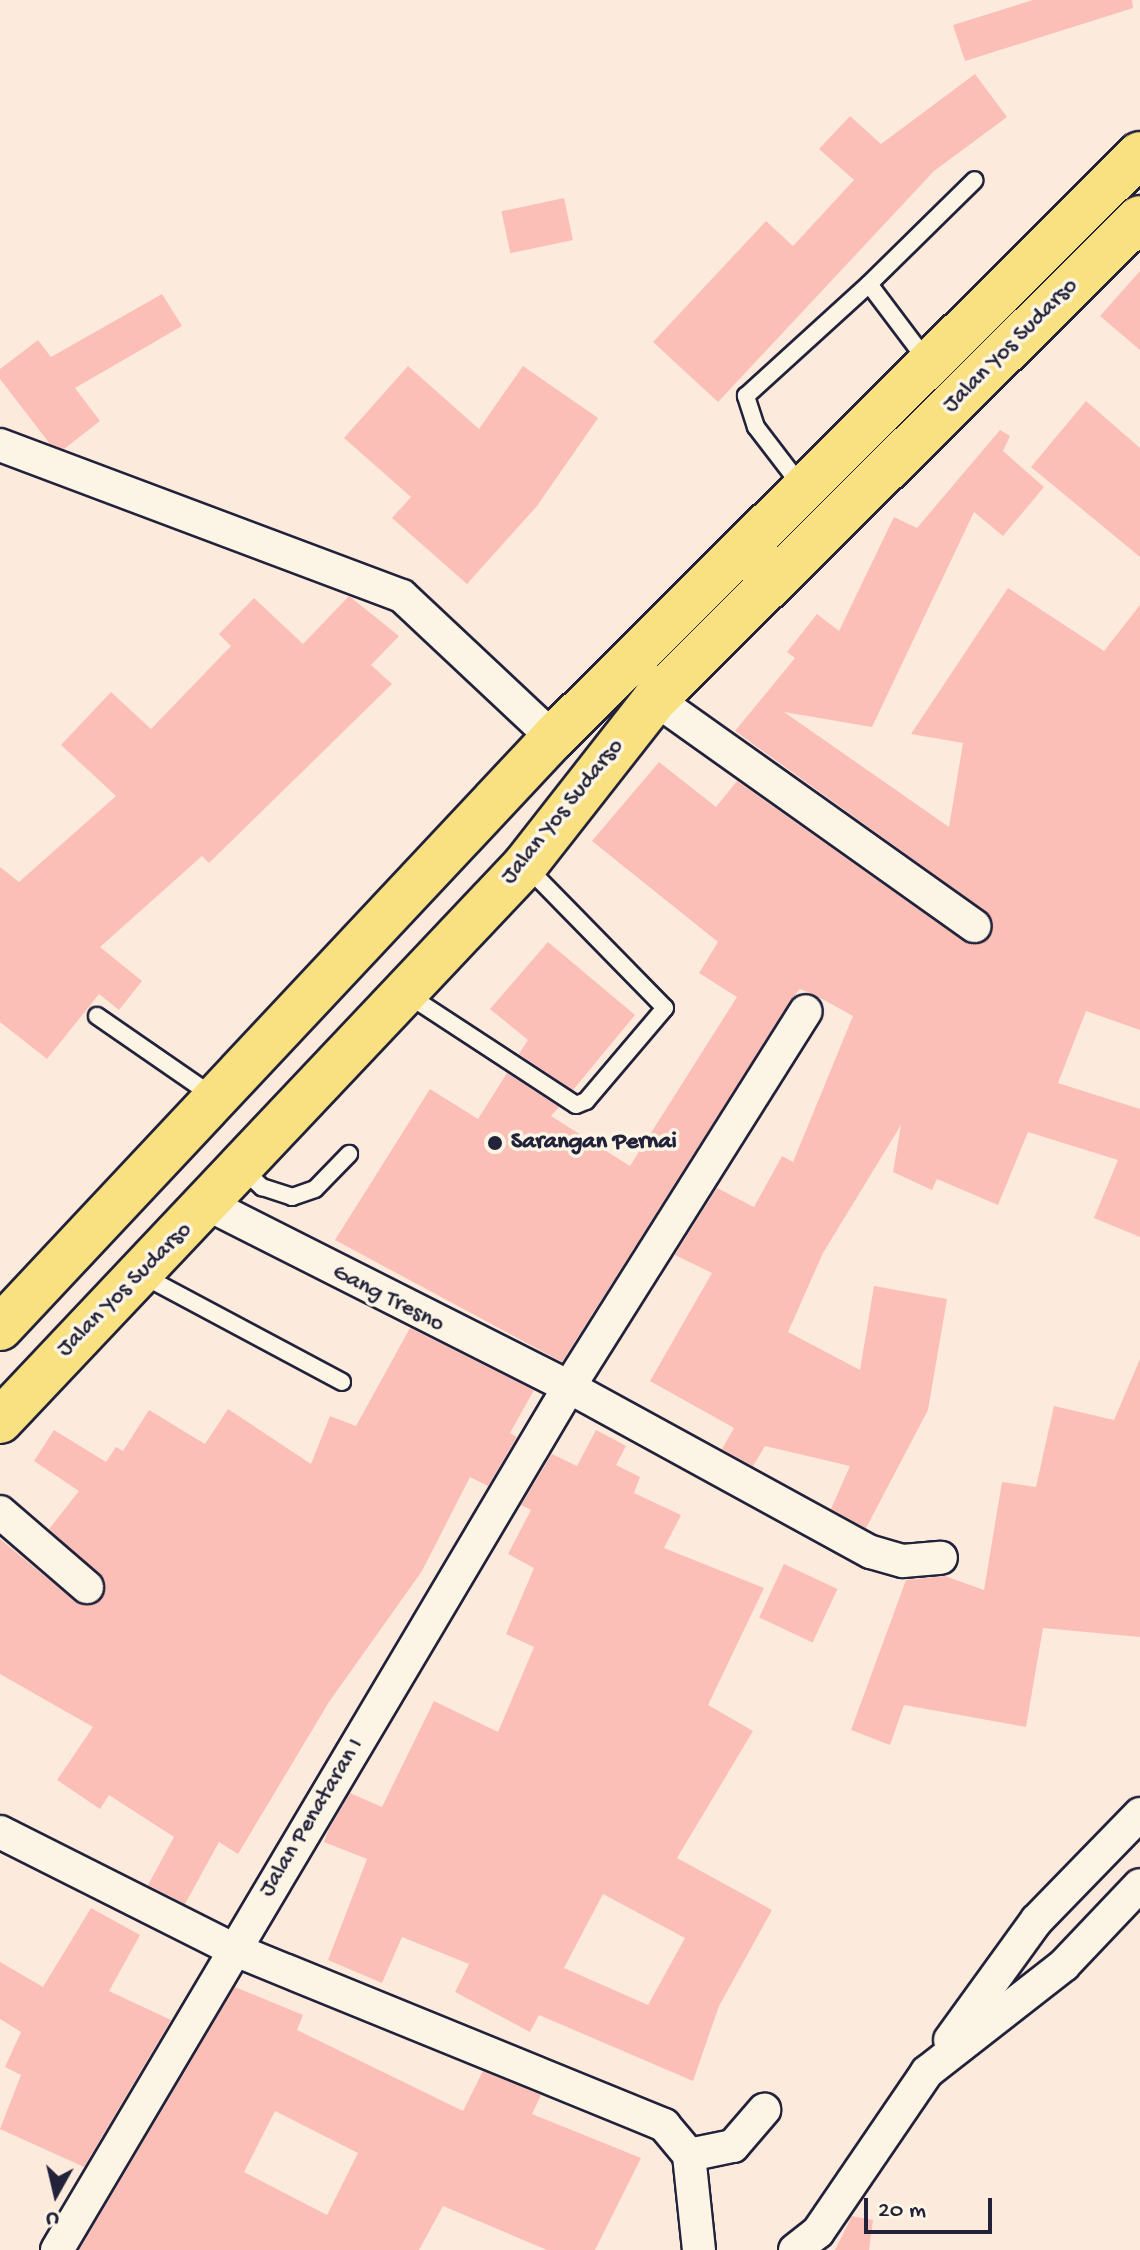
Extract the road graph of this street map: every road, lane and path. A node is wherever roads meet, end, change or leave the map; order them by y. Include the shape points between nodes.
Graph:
1 (1140, 154) edge
2 (975, 180) dead end
3 (1140, 218) edge
4 (869, 284) junction
5 (927, 361) junction
6 (0, 445) edge
7 (802, 487) junction
8 (655, 699) junction
9 (553, 738) junction
10 (476, 821) junction
11 (525, 865) junction
12 (974, 926) dead end
13 (403, 992) junction
14 (806, 1011) dead end
15 (97, 1016) dead end
16 (218, 1100) junction
17 (349, 1154) dead end
18 (242, 1168) junction
19 (209, 1205) junction
20 (140, 1274) junction
21 (0, 1328) edge
22 (342, 1382) dead end
23 (569, 1387) junction
24 (0, 1421) edge
25 (0, 1512) edge
26 (941, 1558) dead end
27 (87, 1587) dead end
28 (1140, 1814) edge
29 (0, 1832) edge
30 (1140, 1885) edge
31 (233, 1949) junction
32 (927, 2072) junction
33 (764, 2110) dead end
34 (689, 2155) junction
35 (57, 2250) edge
36 (699, 2250) edge
37 (795, 2250) edge

1 - 5 highway, Jalan Yos Sudarso
2 - 4 lane
3 - 8 highway, Jalan Yos Sudarso
4 - 5 lane
4 - 7 lane via 746,396 756,427
5 - 7 highway, Jalan Yos Sudarso
6 - 9 street via 402,596
7 - 9 highway, Jalan Yos Sudarso
8 - 11 highway, Jalan Yos Sudarso
8 - 12 street
9 - 10 highway, Jalan Yos Sudarso
10 - 11 highway
10 - 16 highway, Jalan Yos Sudarso
11 - 13 highway, Jalan Yos Sudarso
11 - 13 lane via 665,1008 586,1101 576,1105
13 - 18 highway, Jalan Yos Sudarso
14 - 23 street, Jalan Penataran I
15 - 16 lane
16 - 21 highway, Jalan Yos Sudarso
17 - 18 lane via 315,1189 292,1197 262,1187
18 - 19 highway, Jalan Yos Sudarso
19 - 20 highway, Jalan Yos Sudarso
19 - 23 street, Gang Tresno
20 - 22 lane
20 - 24 highway, Jalan Yos Sudarso
23 - 26 street, Gang Tresno via 871,1552 903,1561
23 - 31 street, Jalan Penataran I
25 - 27 street
28 - 32 street via 1037,1920
29 - 31 street
30 - 32 street via 1064,1965
31 - 34 street via 664,2125
31 - 35 street, Jalan Penataran I
32 - 37 street via 818,2232
33 - 34 street via 733,2146
34 - 36 street

